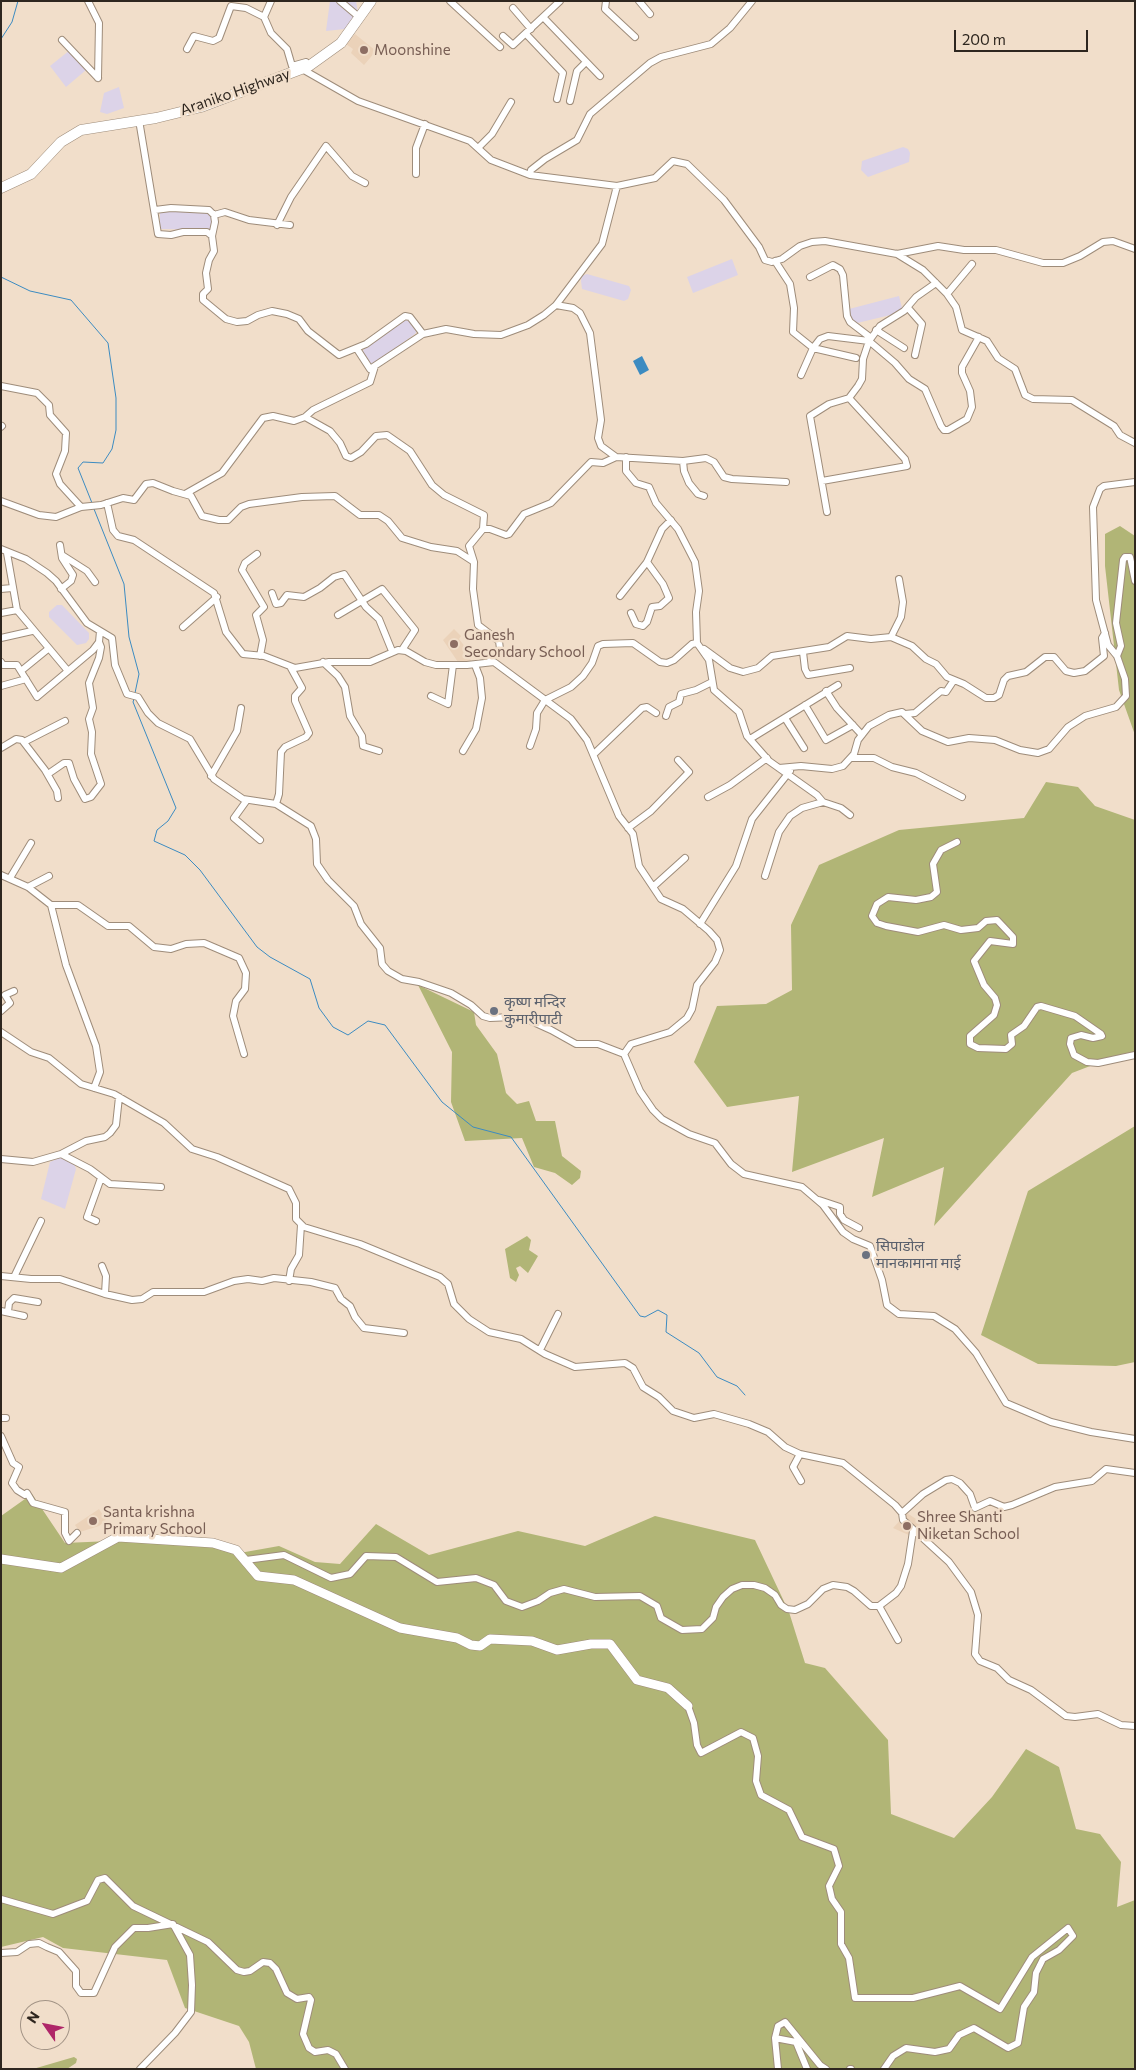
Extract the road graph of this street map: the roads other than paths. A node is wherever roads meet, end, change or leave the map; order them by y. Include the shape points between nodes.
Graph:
1 (88, 1) edge
2 (271, 1) edge
3 (340, 1) edge
4 (371, 1) edge
5 (450, 1) edge
6 (548, 1) edge
7 (560, 1) edge
8 (606, 1) edge
9 (639, 1) edge
10 (752, 1) edge
11 (514, 8) dead end
12 (554, 8) junction
13 (650, 14) dead end
14 (264, 17) junction
15 (360, 17) junction
16 (544, 18) junction
17 (528, 31) junction
18 (503, 36) dead end
19 (635, 37) dead end
20 (62, 40) dead end
21 (500, 47) dead end
22 (187, 49) dead end
23 (586, 62) junction
24 (306, 67) junction
25 (600, 76) dead end
26 (557, 99) dead end
27 (570, 101) dead end
28 (511, 102) dead end
29 (138, 120) junction
30 (425, 124) junction
31 (479, 147) junction
32 (416, 174) dead end
33 (530, 175) junction
34 (365, 183) dead end
35 (618, 186) junction
36 (1, 188) edge
37 (156, 210) junction
38 (214, 215) junction
39 (278, 225) junction
40 (290, 225) dead end
41 (212, 236) junction
42 (1135, 249) edge
43 (897, 254) junction
44 (775, 262) junction
45 (972, 264) dead end
46 (810, 277) dead end
47 (936, 283) junction
48 (947, 294) junction
49 (556, 305) junction
50 (908, 308) junction
51 (876, 330) junction
52 (423, 334) junction
53 (979, 338) junction
54 (870, 339) junction
55 (358, 348) junction
56 (813, 348) junction
57 (904, 348) dead end
58 (915, 355) dead end
59 (856, 358) dead end
60 (375, 366) junction
61 (801, 375) dead end
62 (1, 386) edge
63 (849, 398) junction
64 (305, 417) junction
65 (1135, 443) edge
66 (616, 457) junction
67 (626, 457) junction
68 (684, 460) junction
69 (822, 481) junction
70 (786, 482) dead end
71 (1135, 482) edge
72 (185, 494) junction
73 (704, 496) dead end
74 (1, 501) edge
75 (104, 504) junction
76 (81, 507) junction
77 (827, 512) dead end
78 (671, 520) junction
79 (483, 529) junction
80 (60, 545) dead end
81 (4, 551) edge
82 (257, 554) dead end
83 (61, 555) junction
84 (474, 562) junction
85 (647, 562) junction
86 (899, 579) dead end
87 (1135, 581) edge
88 (95, 582) dead end
89 (12, 588) junction
90 (1, 589) edge
91 (61, 589) junction
92 (272, 593) dead end
93 (620, 596) dead end
94 (217, 597) junction
95 (361, 600) junction
96 (17, 610) junction
97 (1, 613) edge
98 (631, 613) dead end
99 (338, 615) dead end
100 (183, 627) dead end
101 (32, 631) junction
102 (100, 631) junction
103 (1105, 633) junction
104 (891, 637) junction
105 (1, 638) edge
106 (98, 642) junction
107 (696, 643) junction
108 (48, 648) junction
109 (702, 649) junction
110 (402, 650) junction
111 (392, 651) junction
112 (803, 652) junction
113 (260, 656) junction
114 (1117, 656) junction
115 (490, 661) junction
116 (1, 662) edge
117 (323, 662) junction
118 (453, 665) junction
119 (475, 665) junction
120 (291, 668) junction
121 (850, 668) dead end
122 (21, 671) junction
123 (68, 671) junction
124 (26, 679) junction
125 (954, 680) junction
126 (712, 682) junction
127 (838, 685) dead end
128 (1, 686) edge
129 (826, 691) junction
130 (431, 696) dead end
131 (545, 700) junction
132 (805, 705) junction
133 (241, 708) dead end
134 (656, 713) dead end
135 (905, 714) junction
136 (666, 716) dead end
137 (785, 718) junction
138 (65, 722) dead end
139 (853, 724) junction
140 (862, 735) junction
141 (750, 739) junction
142 (24, 742) junction
143 (530, 746) dead end
144 (1, 748) edge
145 (804, 748) dead end
146 (380, 750) dead end
147 (463, 751) dead end
148 (594, 754) junction
149 (767, 758) junction
150 (851, 758) junction
151 (678, 760) dead end
152 (794, 766) junction
153 (779, 768) junction
154 (48, 774) junction
155 (788, 774) junction
156 (211, 776) junction
157 (708, 797) dead end
158 (962, 797) dead end
159 (58, 798) dead end
160 (247, 800) junction
161 (823, 802) junction
162 (276, 804) junction
163 (850, 815) dead end
164 (628, 828) junction
165 (260, 840) dead end
166 (957, 842) dead end
167 (31, 843) dead end
168 (685, 858) dead end
169 (1, 875) edge
170 (50, 876) dead end
171 (764, 876) dead end
172 (10, 878) junction
173 (654, 886) junction
174 (28, 887) junction
175 (51, 905) junction
176 (700, 924) junction
177 (14, 990) dead end
178 (1, 1011) edge
179 (1, 1032) edge
180 (244, 1054) dead end
181 (624, 1054) junction
182 (1135, 1055) edge
183 (94, 1088) junction
184 (119, 1097) junction
185 (61, 1154) junction
186 (1, 1159) edge
187 (101, 1178) junction
188 (161, 1187) dead end
189 (817, 1200) junction
190 (42, 1221) dead end
191 (96, 1221) dead end
192 (301, 1225) junction
193 (859, 1228) dead end
194 (102, 1266) dead end
195 (1, 1276) edge
196 (14, 1277) junction
197 (289, 1282) junction
198 (105, 1294) junction
199 (38, 1302) dead end
200 (4, 1311) edge
201 (558, 1314) dead end
202 (24, 1316) dead end
203 (404, 1333) dead end
204 (540, 1350) junction
205 (1, 1436) edge
206 (1135, 1440) edge
207 (800, 1454) junction
208 (1135, 1473) edge
209 (801, 1481) dead end
210 (902, 1513) junction
211 (913, 1531) junction
212 (77, 1534) dead end
213 (1, 1559) edge
214 (246, 1560) junction
215 (879, 1606) junction
216 (898, 1640) dead end
217 (688, 1706) joint
218 (1135, 1726) edge
219 (1, 1899) edge
220 (173, 1924) junction
221 (1, 1953) edge
222 (775, 2038) junction
223 (140, 2069) edge
224 (345, 2069) edge
225 (778, 2069) edge
226 (807, 2069) edge
227 (826, 2069) edge
228 (884, 2069) edge

1 - 20 street via 99,23 98,78
2 - 14 street
3 - 15 street
4 - 15 highway, Araniko Highway
5 - 21 street
6 - 12 street
7 - 12 street
8 - 19 street via 607,11
9 - 13 street
10 - 33 street via 730,28 711,44 660,58 631,77 590,114 577,140 545,159 531,170
11 - 17 street
12 - 16 street
14 - 22 street via 246,8 231,6 219,38 194,36
14 - 24 street via 271,33 287,49 292,66 306,62
15 - 24 highway, Araniko Highway via 341,43
16 - 17 street
16 - 23 street
17 - 18 street via 514,45
17 - 26 street via 563,73
23 - 25 street
23 - 27 street via 576,71
24 - 29 highway, Araniko Highway via 201,107
24 - 30 street via 358,102
28 - 31 street via 492,134
29 - 36 highway, Araniko Highway via 69,135 31,174
29 - 37 street
30 - 31 street
30 - 32 street via 416,148
31 - 33 street via 491,160
33 - 35 street
34 - 39 street via 352,176 326,146 291,197
35 - 44 street via 655,178 673,161 687,164 724,200 759,246 765,260
35 - 49 street via 602,244
37 - 38 street via 210,210
37 - 41 street via 158,234 207,232
38 - 39 street via 225,212
38 - 41 street
39 - 40 street
41 - 55 street via 214,251 206,273 208,289 203,300 226,319 247,321 272,311 287,314 298,319 339,356
42 - 43 street via 1113,241 1103,242 1063,262 1043,263 1009,253 938,246
43 - 44 street via 846,244 812,242
43 - 47 street via 923,270
44 - 56 street via 790,284 793,332
45 - 48 street
46 - 54 street via 834,265 840,269 847,316
47 - 48 street
47 - 50 street via 916,297
48 - 53 street via 956,307 962,330
49 - 52 street via 528,326 501,335 446,329
49 - 66 street via 573,308 580,313 590,333 600,420 598,438 600,446
50 - 51 street
50 - 58 street via 922,324
51 - 54 street
51 - 57 street
52 - 55 street via 405,316
52 - 60 street
53 - 54 street via 962,367 972,407 967,420 948,430 941,426 925,389 909,379
53 - 65 street via 988,341 998,358 1015,369 1025,395 1033,399 1072,400
54 - 56 street via 828,336
54 - 63 street via 862,379
55 - 60 street via 370,369
56 - 59 street
56 - 61 street
60 - 64 street via 370,382
62 - 76 street via 37,393 49,405 50,415 66,433 65,451 56,474 60,484
63 - 69 street via 829,404 810,416
63 - 69 street via 905,459 907,466
64 - 72 street via 294,421 273,416 264,418 222,473
64 - 79 street via 330,431 346,456 351,458 376,436 387,435 396,440 410,451 432,484 444,495 484,515
66 - 67 street
66 - 79 street via 603,463 591,462 551,503 524,514 509,534
67 - 68 street
67 - 78 street via 626,471 630,477 639,485 649,487
68 - 70 street via 704,458 713,461 724,477 732,479
68 - 73 street via 689,483
69 - 77 street
71 - 103 street via 1104,486 1093,507 1096,600
72 - 75 street via 153,483 146,484 134,500 123,498
72 - 84 street via 191,496 202,516 219,520 228,520 249,504 335,496 360,515 379,515 402,538 457,551
74 - 76 street via 51,517
75 - 76 street
75 - 94 street via 118,536 134,540
78 - 85 street via 662,530
78 - 107 street via 695,562 700,591
79 - 84 street via 469,546
80 - 83 street
81 - 89 street
81 - 91 street via 31,562
82 - 113 street via 242,570 264,607 256,615 263,640
83 - 88 street via 87,571
83 - 91 street via 73,575
84 - 115 street via 473,589 478,625 498,642 500,649
85 - 93 street
85 - 98 street via 664,584 669,598 660,606 652,607 643,626 636,624
86 - 104 street via 903,602 901,617
87 - 114 street via 1130,557 1125,557 1122,560 1116,623 1121,646
89 - 90 street
89 - 96 street
91 - 102 street via 87,623
92 - 95 street via 276,604 287,595 304,597 344,574
94 - 100 street
94 - 113 street via 220,618 229,639 243,654
95 - 99 street
95 - 110 street via 380,589 385,591 415,630
95 - 111 street via 379,619
96 - 97 street
96 - 101 street
101 - 105 street
101 - 108 street
102 - 106 street
102 - 156 street via 112,638 117,672 125,692 134,696 153,719 194,742
103 - 114 street
103 - 125 street via 1102,638 1104,656 1084,671 1074,674 1066,671 1054,657 1045,657 1026,672 1008,676 999,695 994,698 986,698
104 - 112 street via 848,636 829,647
104 - 125 street via 912,646
106 - 123 street
106 - 154 street via 101,647 99,658 89,683 92,708 89,719 91,754 100,784 91,797 85,799 69,763
107 - 109 street
107 - 131 street via 667,663 660,662 633,643 603,644 596,649 583,676 571,687
108 - 122 street
108 - 123 street
109 - 112 street via 730,668 743,672 758,668 772,656
109 - 126 street via 712,669
110 - 111 street
110 - 118 street via 431,664
111 - 117 street via 370,662
112 - 121 street via 808,675
113 - 120 street
114 - 135 street via 1125,679 1126,696 1116,707 1095,712 1068,726 1048,749 1038,753 994,740 969,738 948,742 922,731
115 - 119 street
115 - 131 street via 501,665
116 - 122 street via 6,666 15,664
117 - 120 street
117 - 146 street via 345,687 350,716 362,736 363,746
118 - 119 street
118 - 130 street via 448,704
119 - 147 street via 482,698 476,728
120 - 162 street via 302,688 295,701 309,733 281,752
122 - 124 street
123 - 124 street via 37,697
124 - 128 street
125 - 135 street via 946,692 941,691 916,713
126 - 136 street via 680,694 679,702 669,707
126 - 141 street via 716,695 739,712
127 - 129 street
129 - 132 street
129 - 139 street
131 - 143 street via 537,713
131 - 148 street via 577,725
132 - 137 street
132 - 139 street via 826,740
133 - 156 street via 237,731
134 - 148 street via 647,707 642,708
135 - 140 street via 889,715 869,726
137 - 141 street
137 - 145 street
138 - 142 street
139 - 140 street
140 - 150 street
141 - 149 street
142 - 144 street via 16,739
142 - 154 street
148 - 164 street via 619,816
149 - 153 street
149 - 157 street
150 - 152 street via 843,766 832,769
150 - 158 street via 874,758 916,773
151 - 164 street via 689,772 651,812
152 - 153 street
152 - 155 street
153 - 155 street
154 - 159 street
155 - 161 street
155 - 176 street via 752,819 736,866
156 - 160 street
160 - 162 street
160 - 165 street via 234,818
161 - 163 street
161 - 171 street via 802,808 790,816 779,832
162 - 181 street via 311,826 316,839 317,864 354,906 361,924 380,948 382,964 388,971 402,979 452,993 482,1016 529,1020 576,1044 598,1044
164 - 173 street via 634,838 639,866
166 - 182 street via 941,850 933,864 936,892 931,897 916,900 888,897 876,904 872,916 877,923 918,932 944,925 961,930 978,928 986,921 997,920 1009,931 1014,944 990,942 974,961 997,1005 994,1015 970,1036 970,1044 978,1048 1006,1049 1012,1044 1011,1035 1024,1026 1041,1006 1075,1016 1101,1034 1093,1038 1081,1035 1071,1038 1074,1055 1086,1062 1098,1064
167 - 172 street
168 - 173 street
169 - 172 street
170 - 174 street
172 - 174 street
173 - 176 street via 662,899 678,906
174 - 175 street
175 - 180 street via 78,906 108,926 129,926 154,947 170,949 204,943 239,958 246,973 245,989 236,1001 233,1016
175 - 183 street via 66,965 88,1017 96,1046 100,1072
176 - 181 street via 714,936 720,950 715,962 696,985 690,1014 670,1032 630,1044
177 - 178 street via 5,995 10,1003
179 - 183 street via 31,1052 49,1058 81,1084
181 - 189 street via 640,1091 662,1119 688,1134 715,1142 731,1164 744,1174 802,1187
183 - 184 street
184 - 185 street via 116,1125 110,1133
184 - 192 street via 170,1128 198,1152 217,1157 289,1189 296,1203 296,1219
185 - 186 street via 33,1162
185 - 187 street
187 - 188 street via 110,1184
187 - 191 street via 87,1218
189 - 193 street via 840,1207 844,1220
189 - 206 street via 843,1232 873,1249 887,1305 899,1314 934,1316 955,1329 976,1353 1006,1403 1051,1422
190 - 196 street
192 - 197 street via 299,1255 291,1269
192 - 204 street via 431,1272 445,1281 454,1304 476,1324 496,1334 521,1339
194 - 198 street via 106,1276
195 - 196 street
196 - 198 street via 60,1278
197 - 198 street via 274,1278 262,1281 248,1279 204,1292 153,1292 142,1299 132,1300
197 - 203 street via 311,1282 335,1288 364,1328
199 - 200 street via 14,1298
200 - 202 street
201 - 204 street
204 - 207 street via 576,1367 624,1363 632,1368 643,1387 660,1397 673,1411 694,1418 714,1414 749,1424 768,1432
205 - 212 street via 13,1463 19,1467 12,1483 17,1490 27,1493 33,1503 65,1512 65,1533 69,1541
207 - 209 street via 793,1467
207 - 210 street via 842,1464
208 - 210 street via 1106,1469 1092,1481 1055,1488 1004,1507 990,1501 975,1508 970,1494 960,1483 946,1480 923,1494
210 - 211 street via 903,1520
211 - 215 street via 901,1586
211 - 218 street via 949,1562 971,1592 978,1615 975,1654 980,1661 997,1668 1009,1680 1031,1690 1066,1716 1075,1718 1098,1714 1121,1725
213 - 214 main road via 61,1568 118,1537 213,1543 236,1550
214 - 215 street via 284,1555 330,1578 350,1574 366,1556 396,1558 437,1582 476,1578 494,1584 506,1601 522,1607 550,1592 564,1589 595,1597 640,1596 657,1606 660,1618 682,1630 702,1630 713,1618 722,1597 742,1585 765,1588 787,1609 795,1610 808,1604 822,1589 833,1585 847,1587 871,1606
214 - 217 main road via 258,1576 294,1580 400,1628 457,1638 470,1646 480,1646 490,1639 532,1641 557,1650 610,1644 637,1680 668,1688
215 - 216 street
217 - 228 street via 697,1745 702,1752 741,1732 754,1738 758,1756 756,1782 761,1794 789,1810 802,1837 834,1849 839,1866 830,1886 832,1899 840,1912 840,1944 849,1958 855,1998 913,1998 960,1986 1000,2009 1032,1957 1068,1928 1073,1936 1059,1950 1043,1959 1036,1973 1034,1992 1024,2007 1018,2043 1008,2048 974,2028 959,2035 949,2049 936,2052 906,2048 893,2056
219 - 220 street via 53,1914 87,1901 98,1880 105,1878 133,1906
220 - 221 street via 134,1928 115,1947 94,1993 81,1993 76,1986 76,1971 72,1966 59,1952 39,1943 29,1944 17,1952
220 - 223 street via 190,1955 191,2012
220 - 224 street via 208,1942 238,1970 250,1971 263,1962 270,1964 276,1969 287,1993 297,1999 309,1996 311,2000 304,2034 309,2048 315,2052 328,2050 336,2054
222 - 225 street
222 - 226 street via 796,2042
222 - 227 street via 778,2026 785,2022

